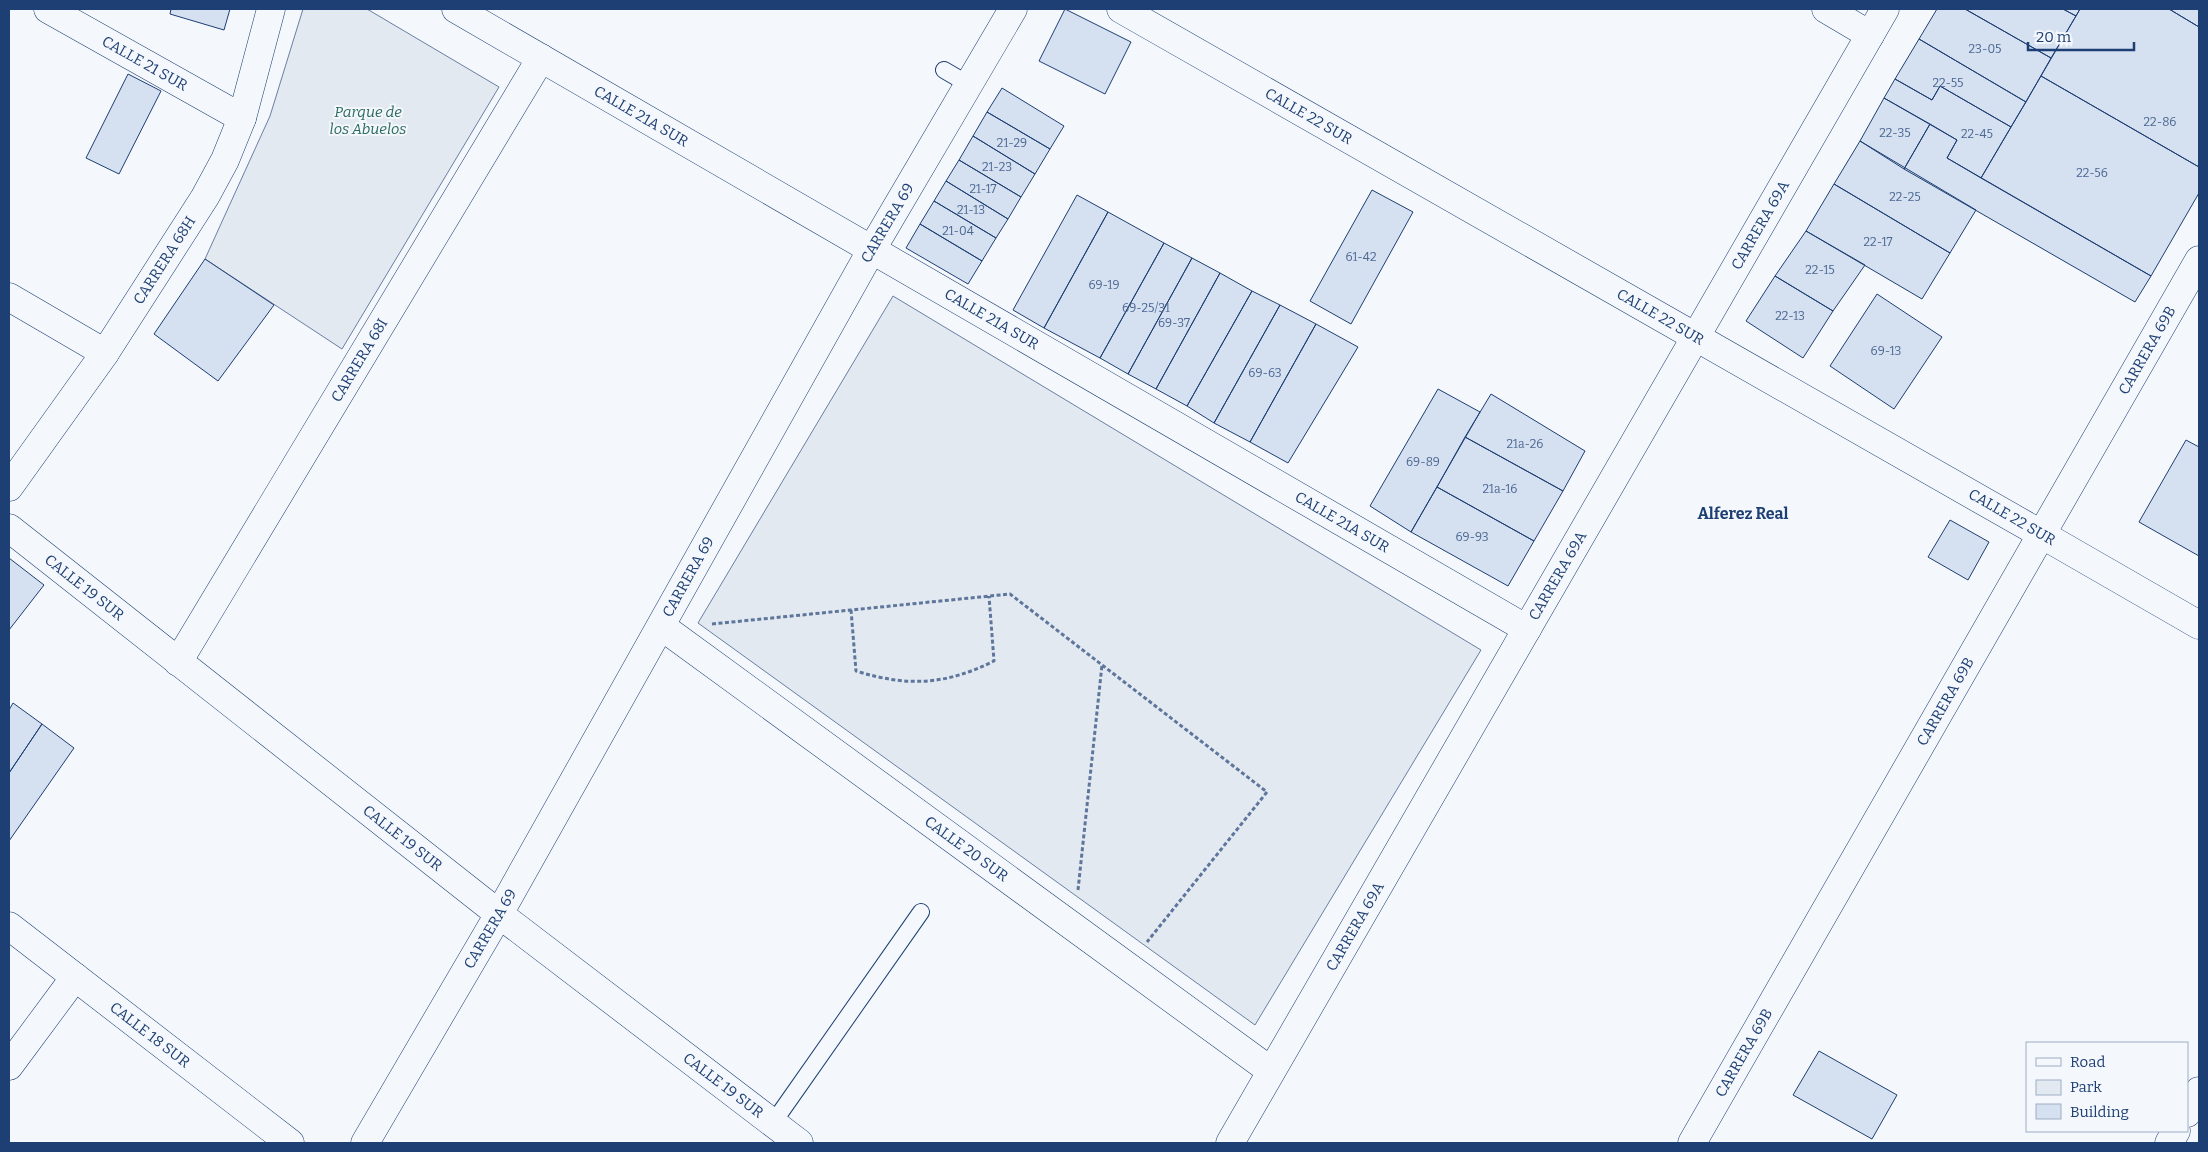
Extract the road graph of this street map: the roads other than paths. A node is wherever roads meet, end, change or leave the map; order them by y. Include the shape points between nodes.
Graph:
1 (48, 9) edge
2 (271, 9) edge
3 (456, 9) edge
4 (1013, 9) edge
5 (1121, 9) edge
6 (1826, 9) edge
7 (1885, 9) edge
8 (1870, 35) junction
9 (541, 58) junction
10 (944, 70) dead end
11 (968, 84) junction
12 (242, 118) junction
13 (872, 249) junction
14 (2199, 260) edge
15 (9, 298) edge
16 (1696, 337) junction
17 (105, 353) junction
18 (9, 487) edge
19 (9, 528) edge
20 (2041, 534) junction
21 (2199, 625) edge
22 (661, 626) junction
23 (1527, 629) junction
24 (178, 662) junction
25 (921, 912) dead end
26 (499, 914) junction
27 (9, 926) edge
28 (75, 977) junction
29 (9, 1066) edge
30 (1271, 1072) junction
31 (2199, 1091) edge
32 (2188, 1111) edge
33 (774, 1124) junction
34 (2175, 1132) edge
35 (290, 1143) edge
36 (365, 1143) edge
37 (799, 1143) edge
38 (1230, 1143) edge
39 (1692, 1143) edge
40 (2169, 1143) edge

1 - 12 street, CALLE 21 SUR
2 - 12 street, CARRERA 68H
3 - 9 street, CALLE 21A SUR
4 - 11 street, CARRERA 69
5 - 16 street, CALLE 22 SUR
6 - 8 street
7 - 8 street, CARRERA 69A
8 - 16 street, CARRERA 69A
9 - 13 street, CALLE 21A SUR
9 - 24 street, CARRERA 68I
10 - 11 lane
11 - 13 street, CARRERA 69
12 - 17 street, CARRERA 68H via 205,197
13 - 22 street, CARRERA 69
13 - 23 street, CALLE 21A SUR
14 - 20 street, CARRERA 69B
15 - 17 street
16 - 20 street, CALLE 22 SUR
16 - 23 street, CARRERA 69A
17 - 18 street, CARRERA 68H
19 - 24 street, CALLE 19 SUR
20 - 21 street, CALLE 22 SUR
20 - 39 street, CARRERA 69B
22 - 26 street, CARRERA 69
22 - 30 street, CALLE 20 SUR
23 - 30 street, CARRERA 69A
24 - 26 street, CALLE 19 SUR
25 - 33 lane
26 - 33 street, CALLE 19 SUR
26 - 36 street, CARRERA 69
27 - 28 street, CALLE 18 SUR
28 - 29 street
28 - 35 street, CALLE 18 SUR
30 - 38 street, CARRERA 69A
31 - 32 street
33 - 37 street, CALLE 19 SUR
34 - 40 street

